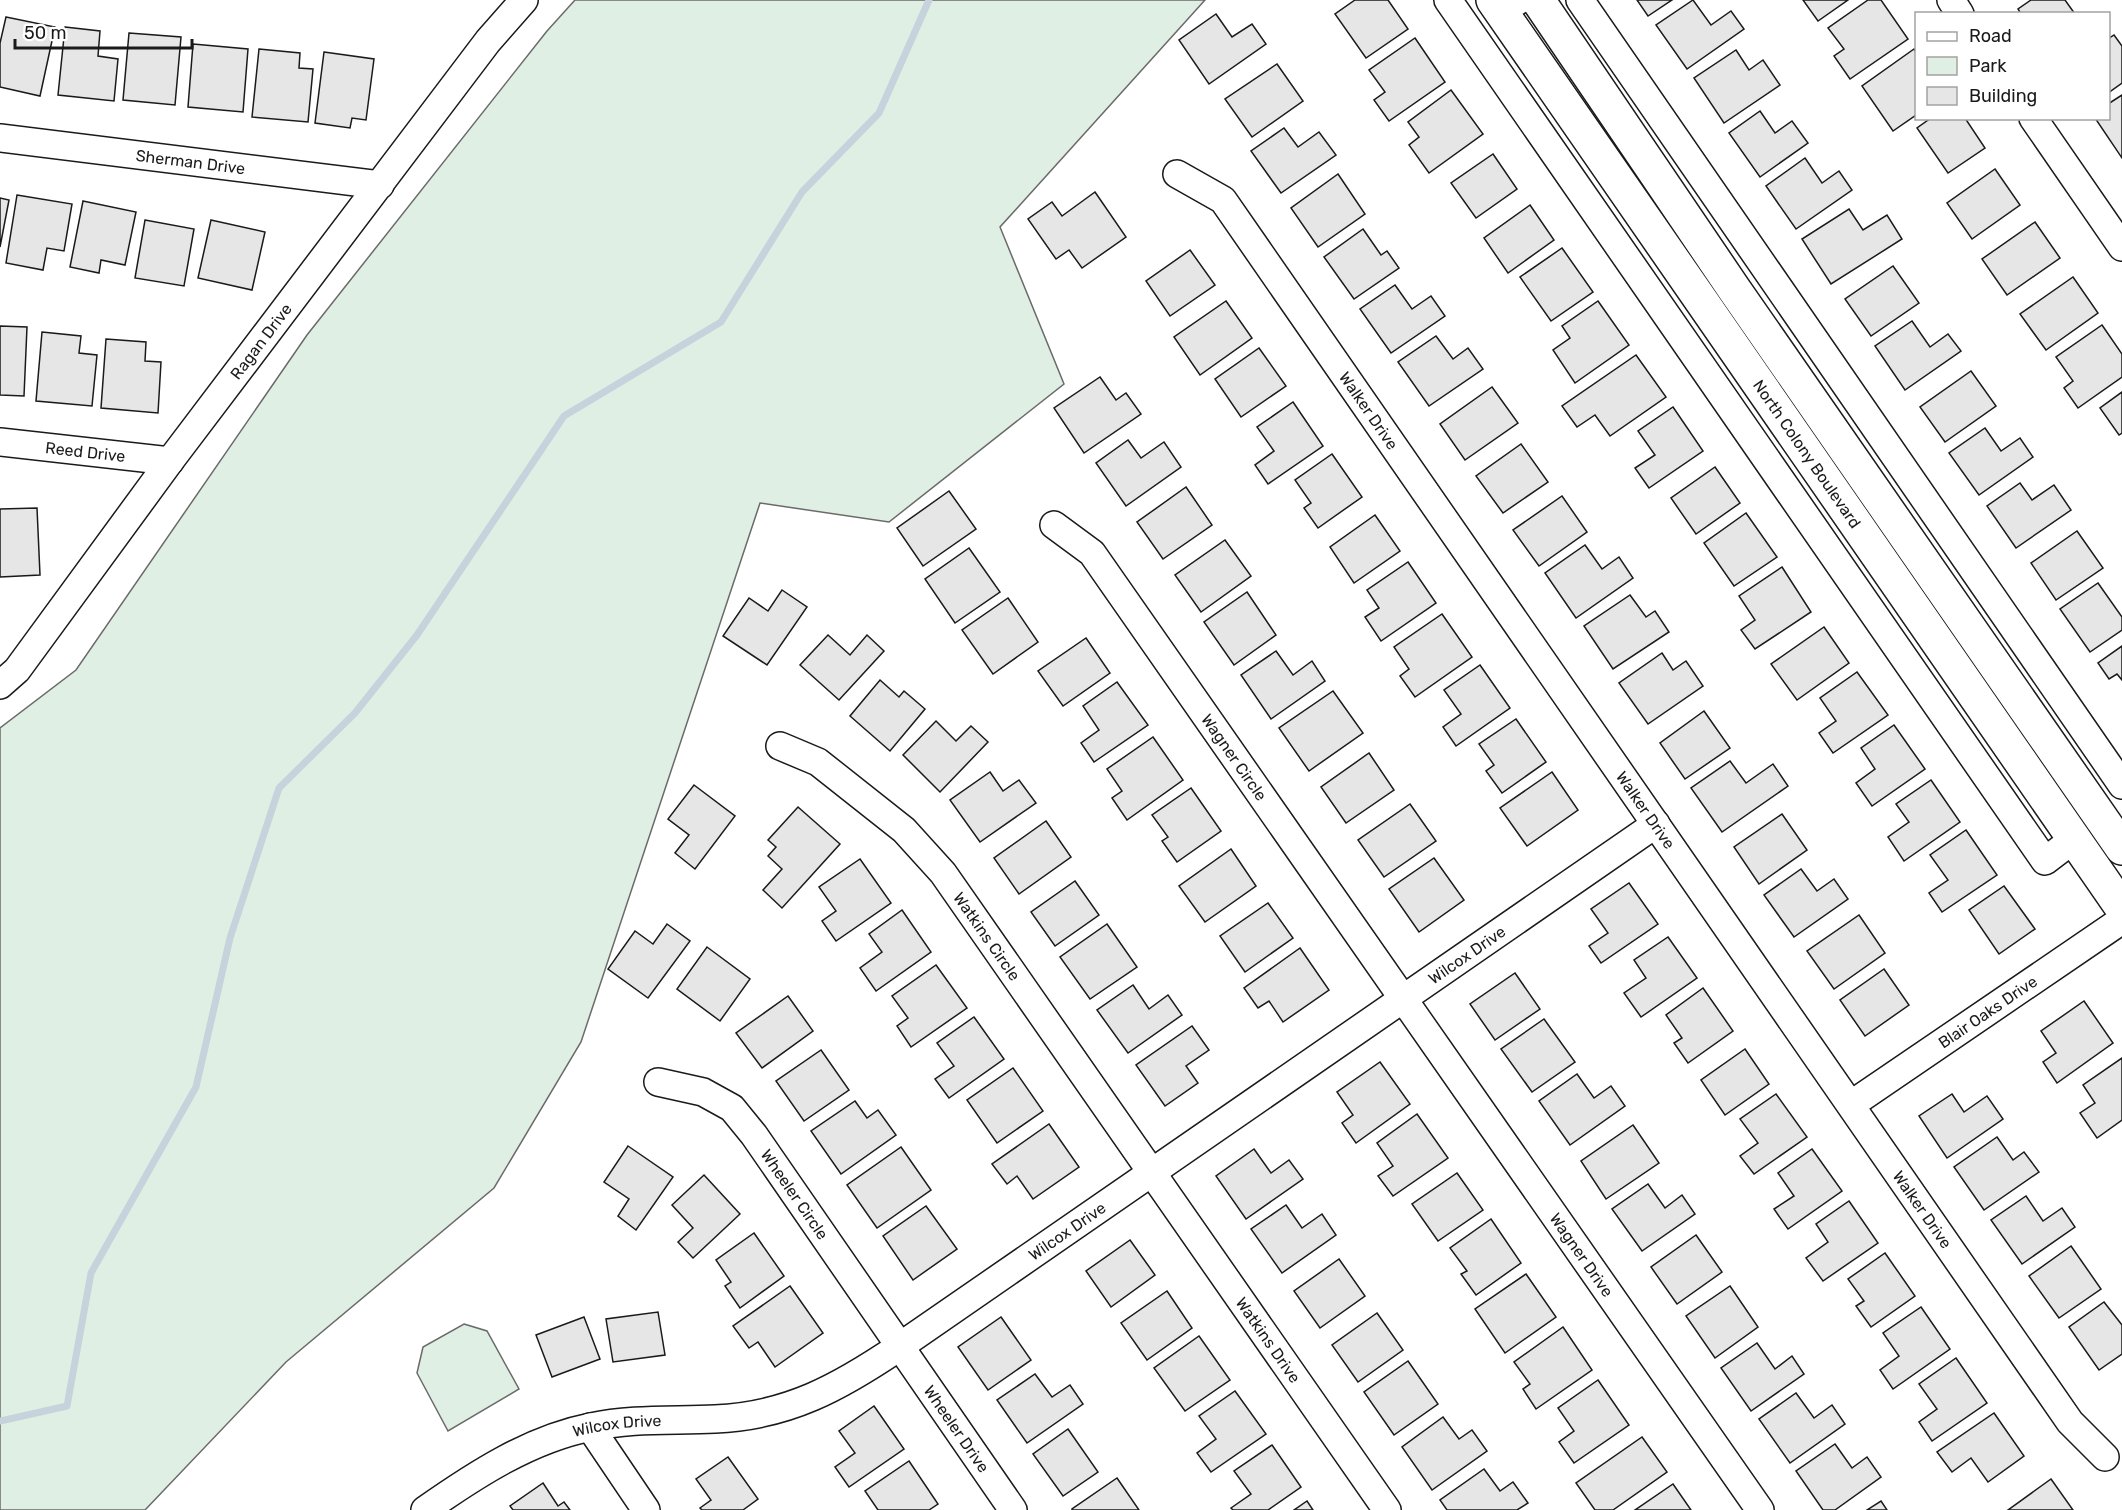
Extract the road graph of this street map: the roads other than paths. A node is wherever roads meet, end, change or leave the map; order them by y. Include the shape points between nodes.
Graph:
1 (524, 0) edge
2 (1449, 0) edge
3 (1538, 0) edge
4 (1580, 0) edge
5 (1504, 4) edge
6 (2034, 120) edge
7 (0, 138) edge
8 (1177, 174) dead end
9 (380, 185) junction
10 (2122, 247) edge
11 (0, 442) edge
12 (170, 461) junction
13 (1054, 525) dead end
14 (0, 685) edge
15 (780, 746) dead end
16 (2122, 785) edge
17 (1656, 824) junction
18 (2074, 839) junction
19 (2120, 840) edge
20 (2122, 908) edge
21 (2122, 920) edge
22 (1404, 998) junction
23 (658, 1082) dead end
24 (1852, 1104) junction
25 (1151, 1171) junction
26 (899, 1347) junction
27 (590, 1427) junction
28 (2105, 1457) dead end
29 (425, 1510) edge
30 (646, 1510) edge
31 (1013, 1510) edge
32 (1387, 1510) edge
33 (1760, 1510) edge

1 - 9 street, Ragan Drive via 488,41
2 - 18 street via 2045,861
3 - 19 main road via 1734,289
4 - 16 street
5 - 18 main road, North Colony Boulevard
6 - 10 street
7 - 9 street, Sherman Drive
8 - 17 street, Walker Drive via 1223,200
9 - 12 street, Ragan Drive
11 - 12 street, Reed Drive
12 - 14 street, Ragan Drive via 17,670
13 - 22 street, Wagner Circle via 1092,553
15 - 25 street, Watkins Circle via 818,762 904,830 943,873
17 - 22 street, Wilcox Drive
17 - 24 street, Walker Drive
18 - 20 main road, North Colony Boulevard
21 - 24 street, Blair Oaks Drive
22 - 25 street, Wilcox Drive
22 - 33 street, Wagner Drive
23 - 26 street, Wheeler Circle via 702,1092 732,1108
24 - 28 street, Walker Drive via 2070,1422
25 - 26 street, Wilcox Drive
25 - 32 street, Watkins Drive
26 - 27 street, Wilcox Drive via 818,1396 790,1406 717,1419 628,1421
26 - 31 street, Wheeler Drive
27 - 29 street, Wilcox Drive via 546,1440 501,1462
27 - 30 street

